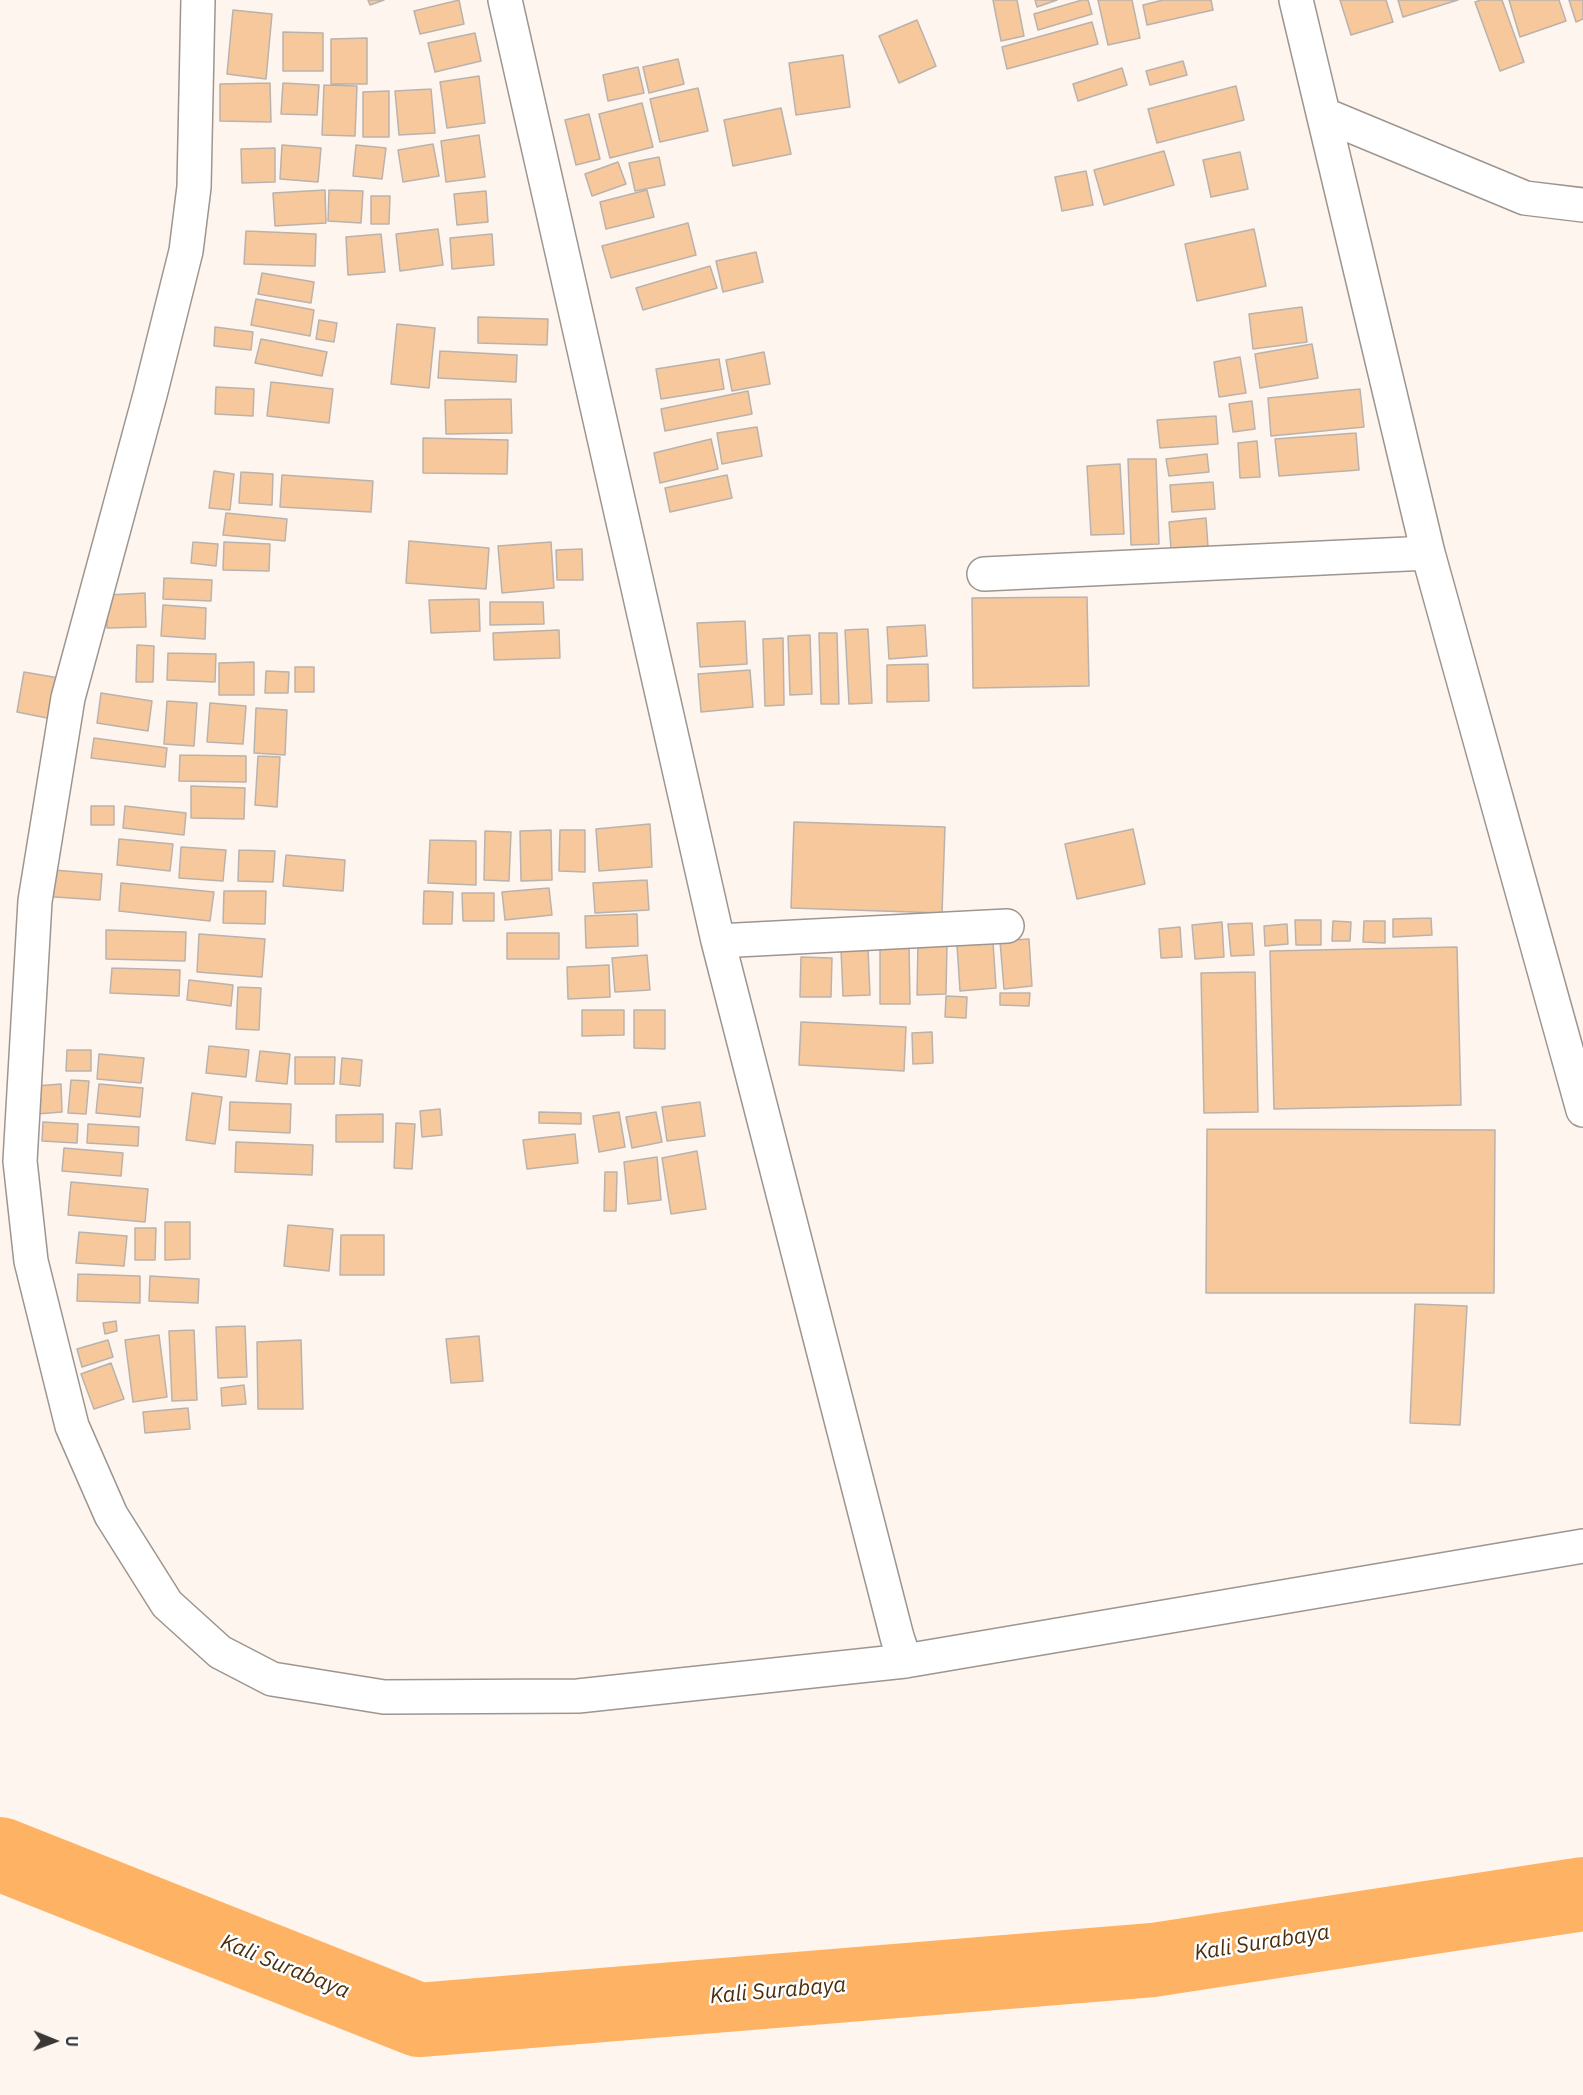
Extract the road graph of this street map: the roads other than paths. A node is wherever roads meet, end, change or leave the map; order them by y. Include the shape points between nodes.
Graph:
1 (198, 0) edge
2 (505, 0) edge
3 (1296, 0) edge
4 (1325, 115) junction
5 (1583, 205) edge
6 (1428, 553) junction
7 (984, 574) dead end
8 (1007, 926) dead end
9 (718, 941) junction
10 (1583, 1110) edge
11 (1583, 1546) edge
12 (905, 1661) junction

1 - 12 street via 194,187 186,250 68,698 35,901 20,1161 31,1261 76,1436 111,1515 167,1604 220,1652 272,1679 384,1697 578,1696
2 - 9 street
3 - 4 street
4 - 5 street via 1525,198
4 - 6 street
6 - 7 street
6 - 10 street
8 - 9 street
9 - 12 street
11 - 12 street

